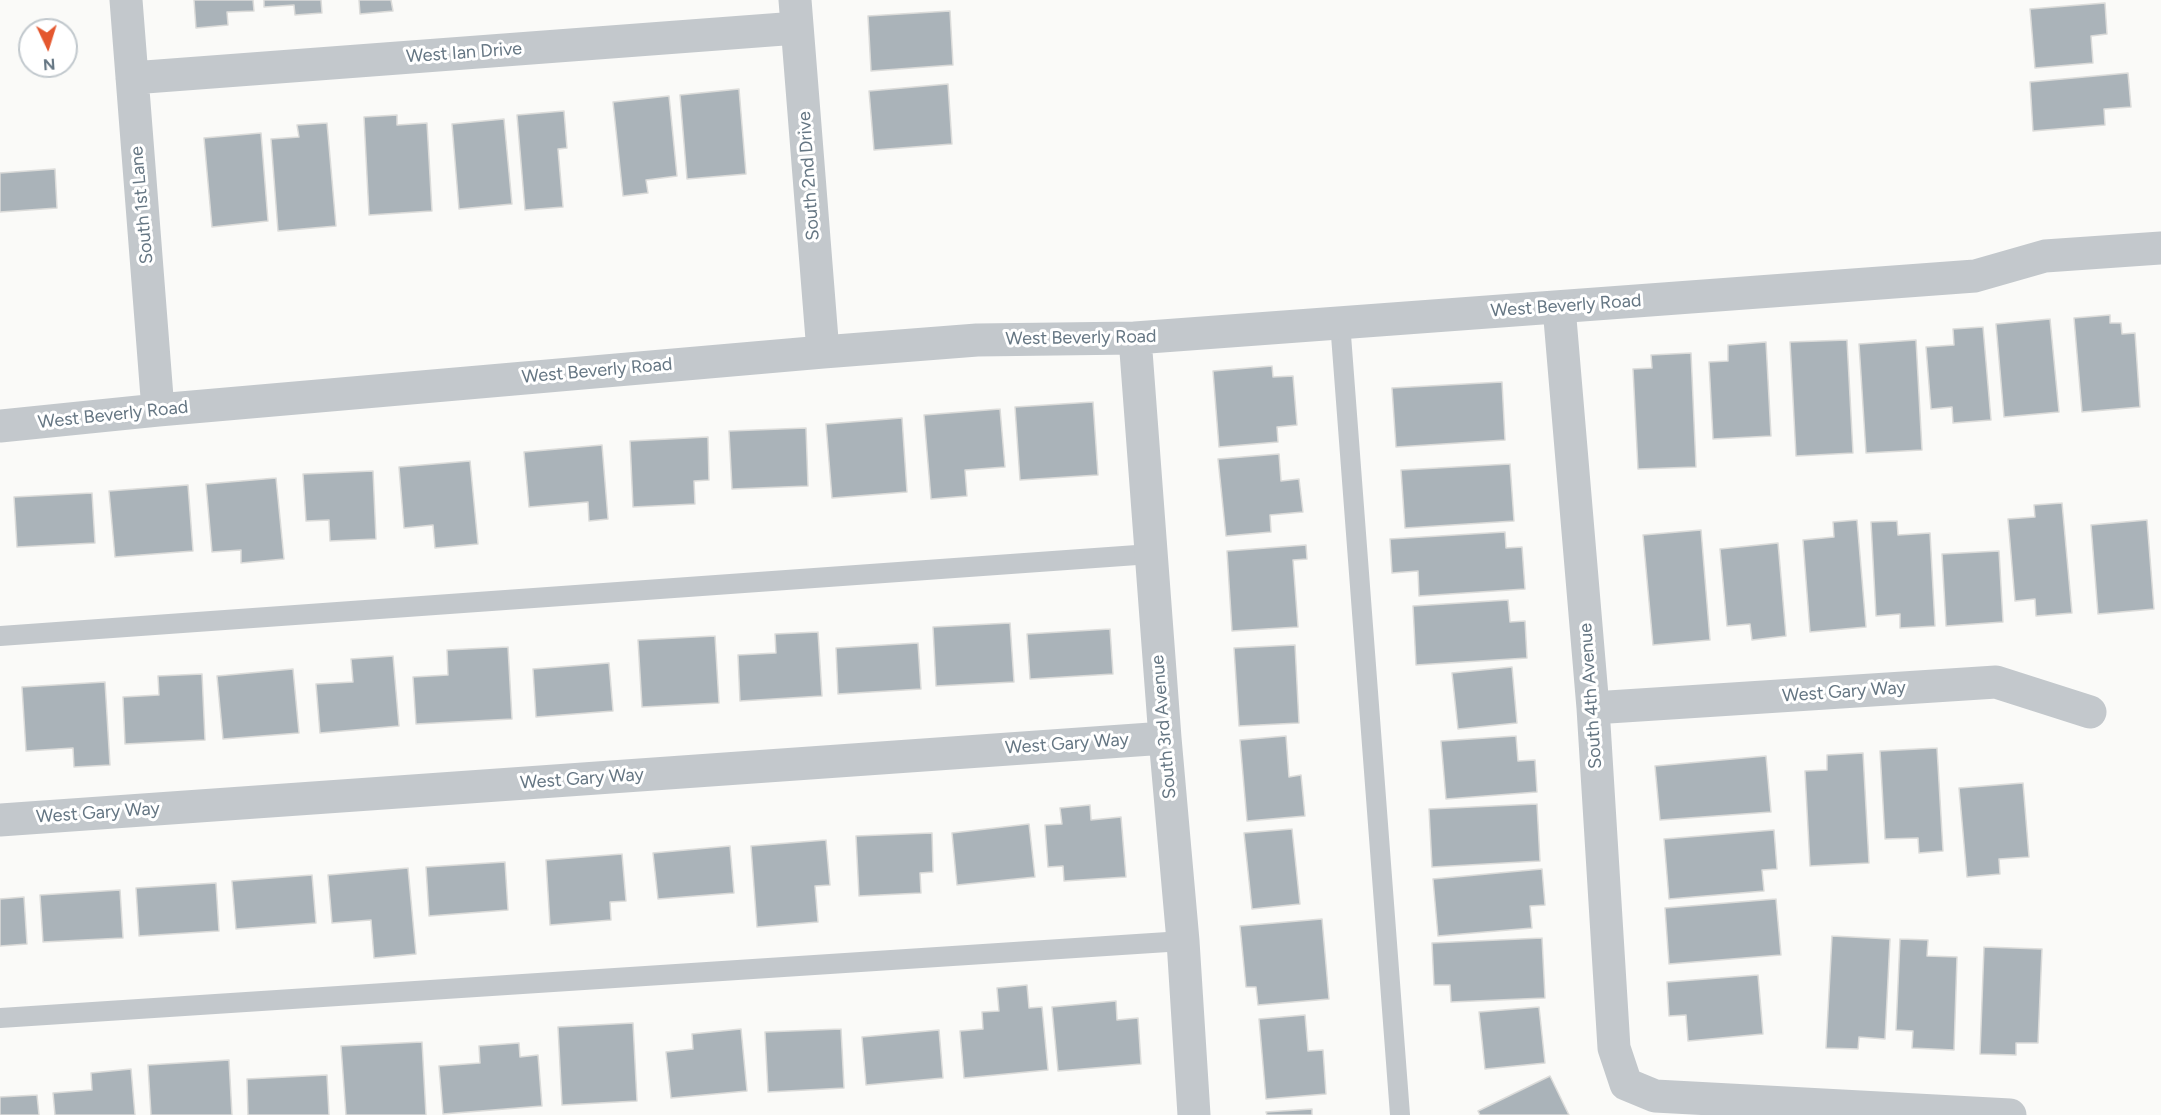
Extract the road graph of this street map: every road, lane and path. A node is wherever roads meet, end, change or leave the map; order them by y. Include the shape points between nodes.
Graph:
1 (126, 0) edge
2 (796, 14) edge
3 (132, 78) junction
4 (2161, 248) edge
5 (1559, 307) junction
6 (1340, 322) junction
7 (1135, 338) junction
8 (822, 352) junction
9 (158, 410) junction
10 (0, 426) edge
11 (1151, 554) junction
12 (0, 636) edge
13 (1593, 708) junction
14 (2090, 712) dead end
15 (1165, 738) junction
16 (0, 820) edge
17 (1183, 941) junction
18 (0, 1018) edge
19 (1194, 1115) edge
20 (1400, 1115) edge
21 (2010, 1115) edge

1 - 3 street, South 1st Lane
2 - 3 street, West Ian Drive
2 - 8 street, South 2nd Drive
3 - 9 street, South 1st Lane
4 - 5 street, West Beverly Road via 2045,256 1975,276
5 - 6 street, West Beverly Road
5 - 13 street, South 4th Avenue
6 - 7 street, West Beverly Road
6 - 20 lane
7 - 8 street, West Beverly Road via 977,340
7 - 11 street, South 3rd Avenue
8 - 9 street, West Beverly Road
9 - 10 street, West Beverly Road
11 - 12 lane
11 - 15 street, South 3rd Avenue
13 - 14 street, West Gary Way via 1996,682
13 - 21 street, South 4th Avenue via 1614,1048 1626,1084 1655,1096
15 - 16 street, West Gary Way
15 - 17 street, South 3rd Avenue
17 - 18 lane
17 - 19 street, South 3rd Avenue

